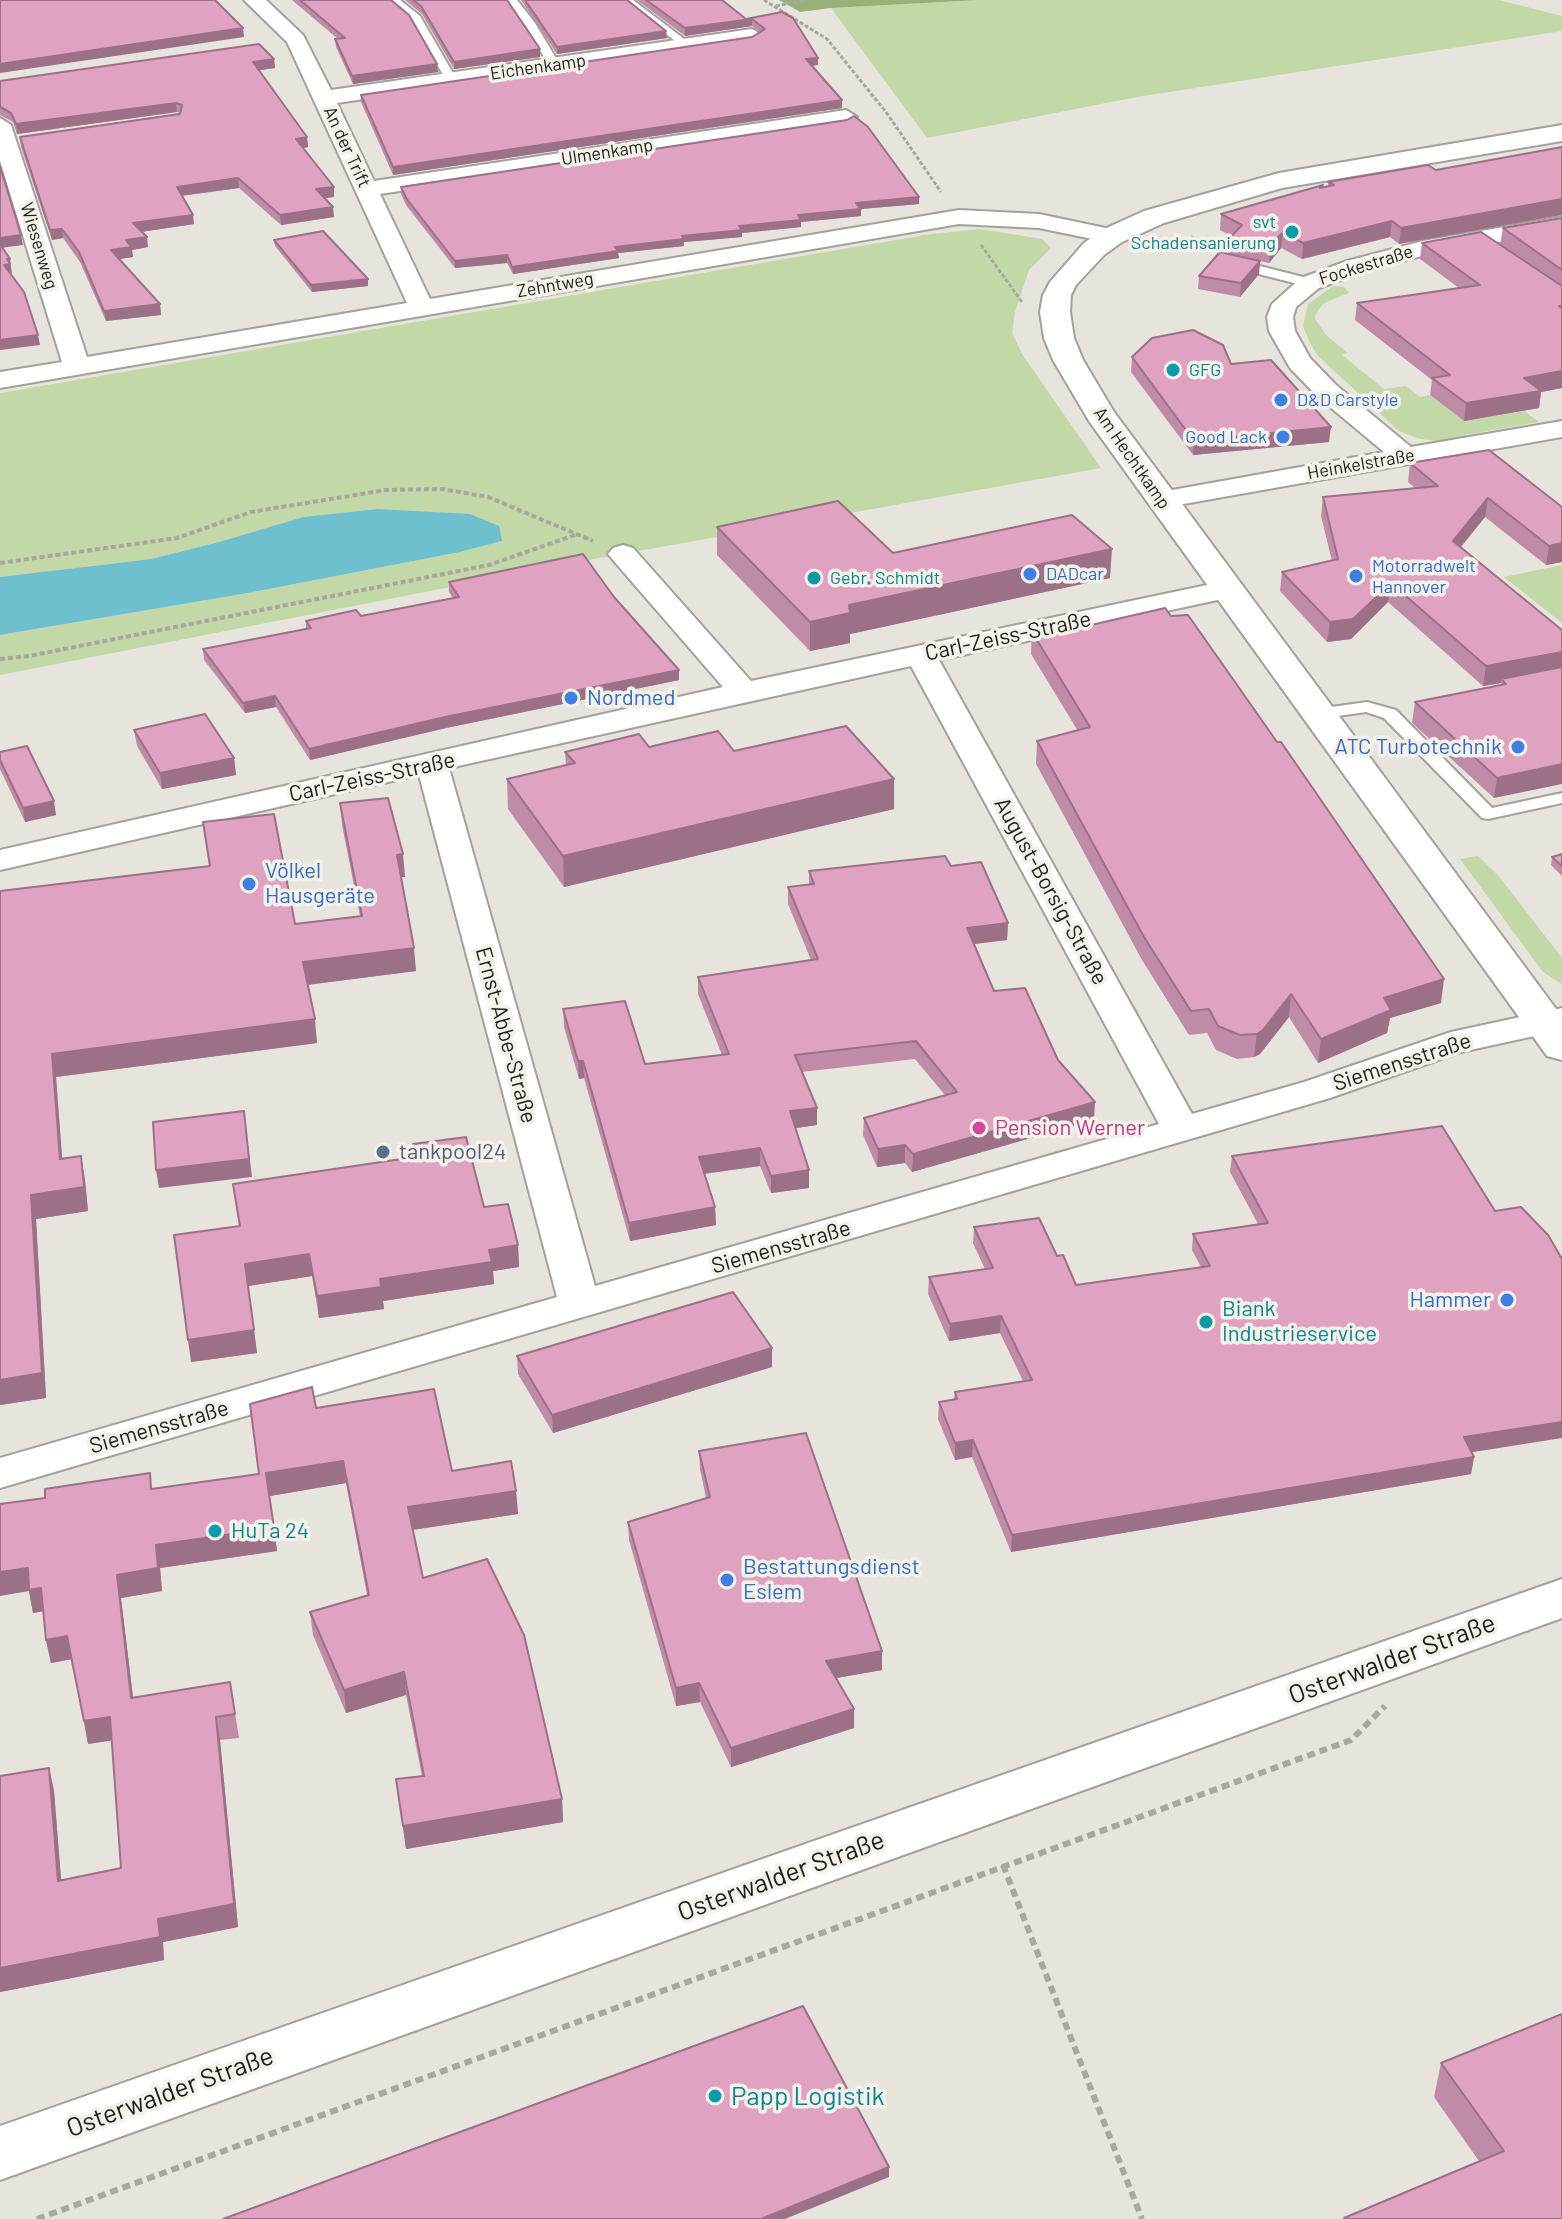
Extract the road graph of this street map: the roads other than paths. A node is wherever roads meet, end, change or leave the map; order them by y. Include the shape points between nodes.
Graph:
1 (254, 0) edge
2 (393, 0) edge
3 (511, 0) edge
4 (626, 0) edge
5 (752, 35) edge
6 (296, 39) junction
7 (264, 44) edge
8 (687, 45) junction
9 (554, 65) junction
10 (451, 80) junction
11 (324, 98) junction
12 (846, 117) edge
13 (1562, 133) edge
14 (9, 135) edge
15 (368, 189) junction
16 (1562, 224) edge
17 (1112, 236) junction
18 (1226, 262) edge
19 (1310, 283) junction
20 (421, 307) junction
21 (77, 367) junction
22 (0, 380) edge
23 (1562, 429) edge
24 (1405, 456) junction
25 (1161, 500) junction
26 (623, 554) dead end
27 (1226, 590) junction
28 (921, 655) junction
29 (744, 692) junction
30 (1317, 714) junction
31 (432, 764) junction
32 (1562, 798) edge
33 (0, 860) edge
34 (1556, 1030) edge
35 (1181, 1128) junction
36 (580, 1306) junction
37 (0, 1473) edge
38 (1562, 1598) edge
39 (0, 2153) edge

1 - 6 street, An der Trift
2 - 10 lane via 416,18
3 - 9 lane
4 - 8 lane
5 - 8 street, Eichenkamp
6 - 7 street
6 - 11 street, An der Trift
8 - 9 street, Eichenkamp
9 - 10 street, Eichenkamp
10 - 11 street, Eichenkamp
11 - 15 street, An der Trift
12 - 15 street, Ulmenkamp
13 - 17 street, Am Hechtkamp via 1279,181 1173,210
14 - 21 street, Wiesenweg
15 - 20 street, An der Trift
16 - 19 street, Fockestraße via 1486,244 1387,257
17 - 20 street, Zehntweg via 1039,221 959,217
17 - 25 street, Am Hechtkamp via 1064,282 1057,295 1057,326 1085,391
18 - 19 lane
19 - 24 street, Fockestraße via 1285,304 1280,317 1289,346 1311,376
20 - 21 street, Zehntweg
21 - 22 street, Zehntweg
23 - 24 street, Heinkelstraße
24 - 25 street, Heinkelstraße
25 - 27 street, Am Hechtkamp
26 - 29 street
27 - 28 street, Carl-Zeiss-Straße
27 - 30 street, Am Hechtkamp
28 - 29 street, Carl-Zeiss-Straße
28 - 35 street, August-Borsig-Straße
29 - 31 street, Carl-Zeiss-Straße
30 - 32 lane via 1367,707 1397,712 1488,814
30 - 34 street, Am Hechtkamp
31 - 33 street, Carl-Zeiss-Straße
31 - 36 street, Ernst-Abbe-Straße
34 - 35 street, Siemensstraße via 1451,1043 1317,1090
35 - 36 street, Siemensstraße
36 - 37 street, Siemensstraße
38 - 39 street, Osterwalder Straße

